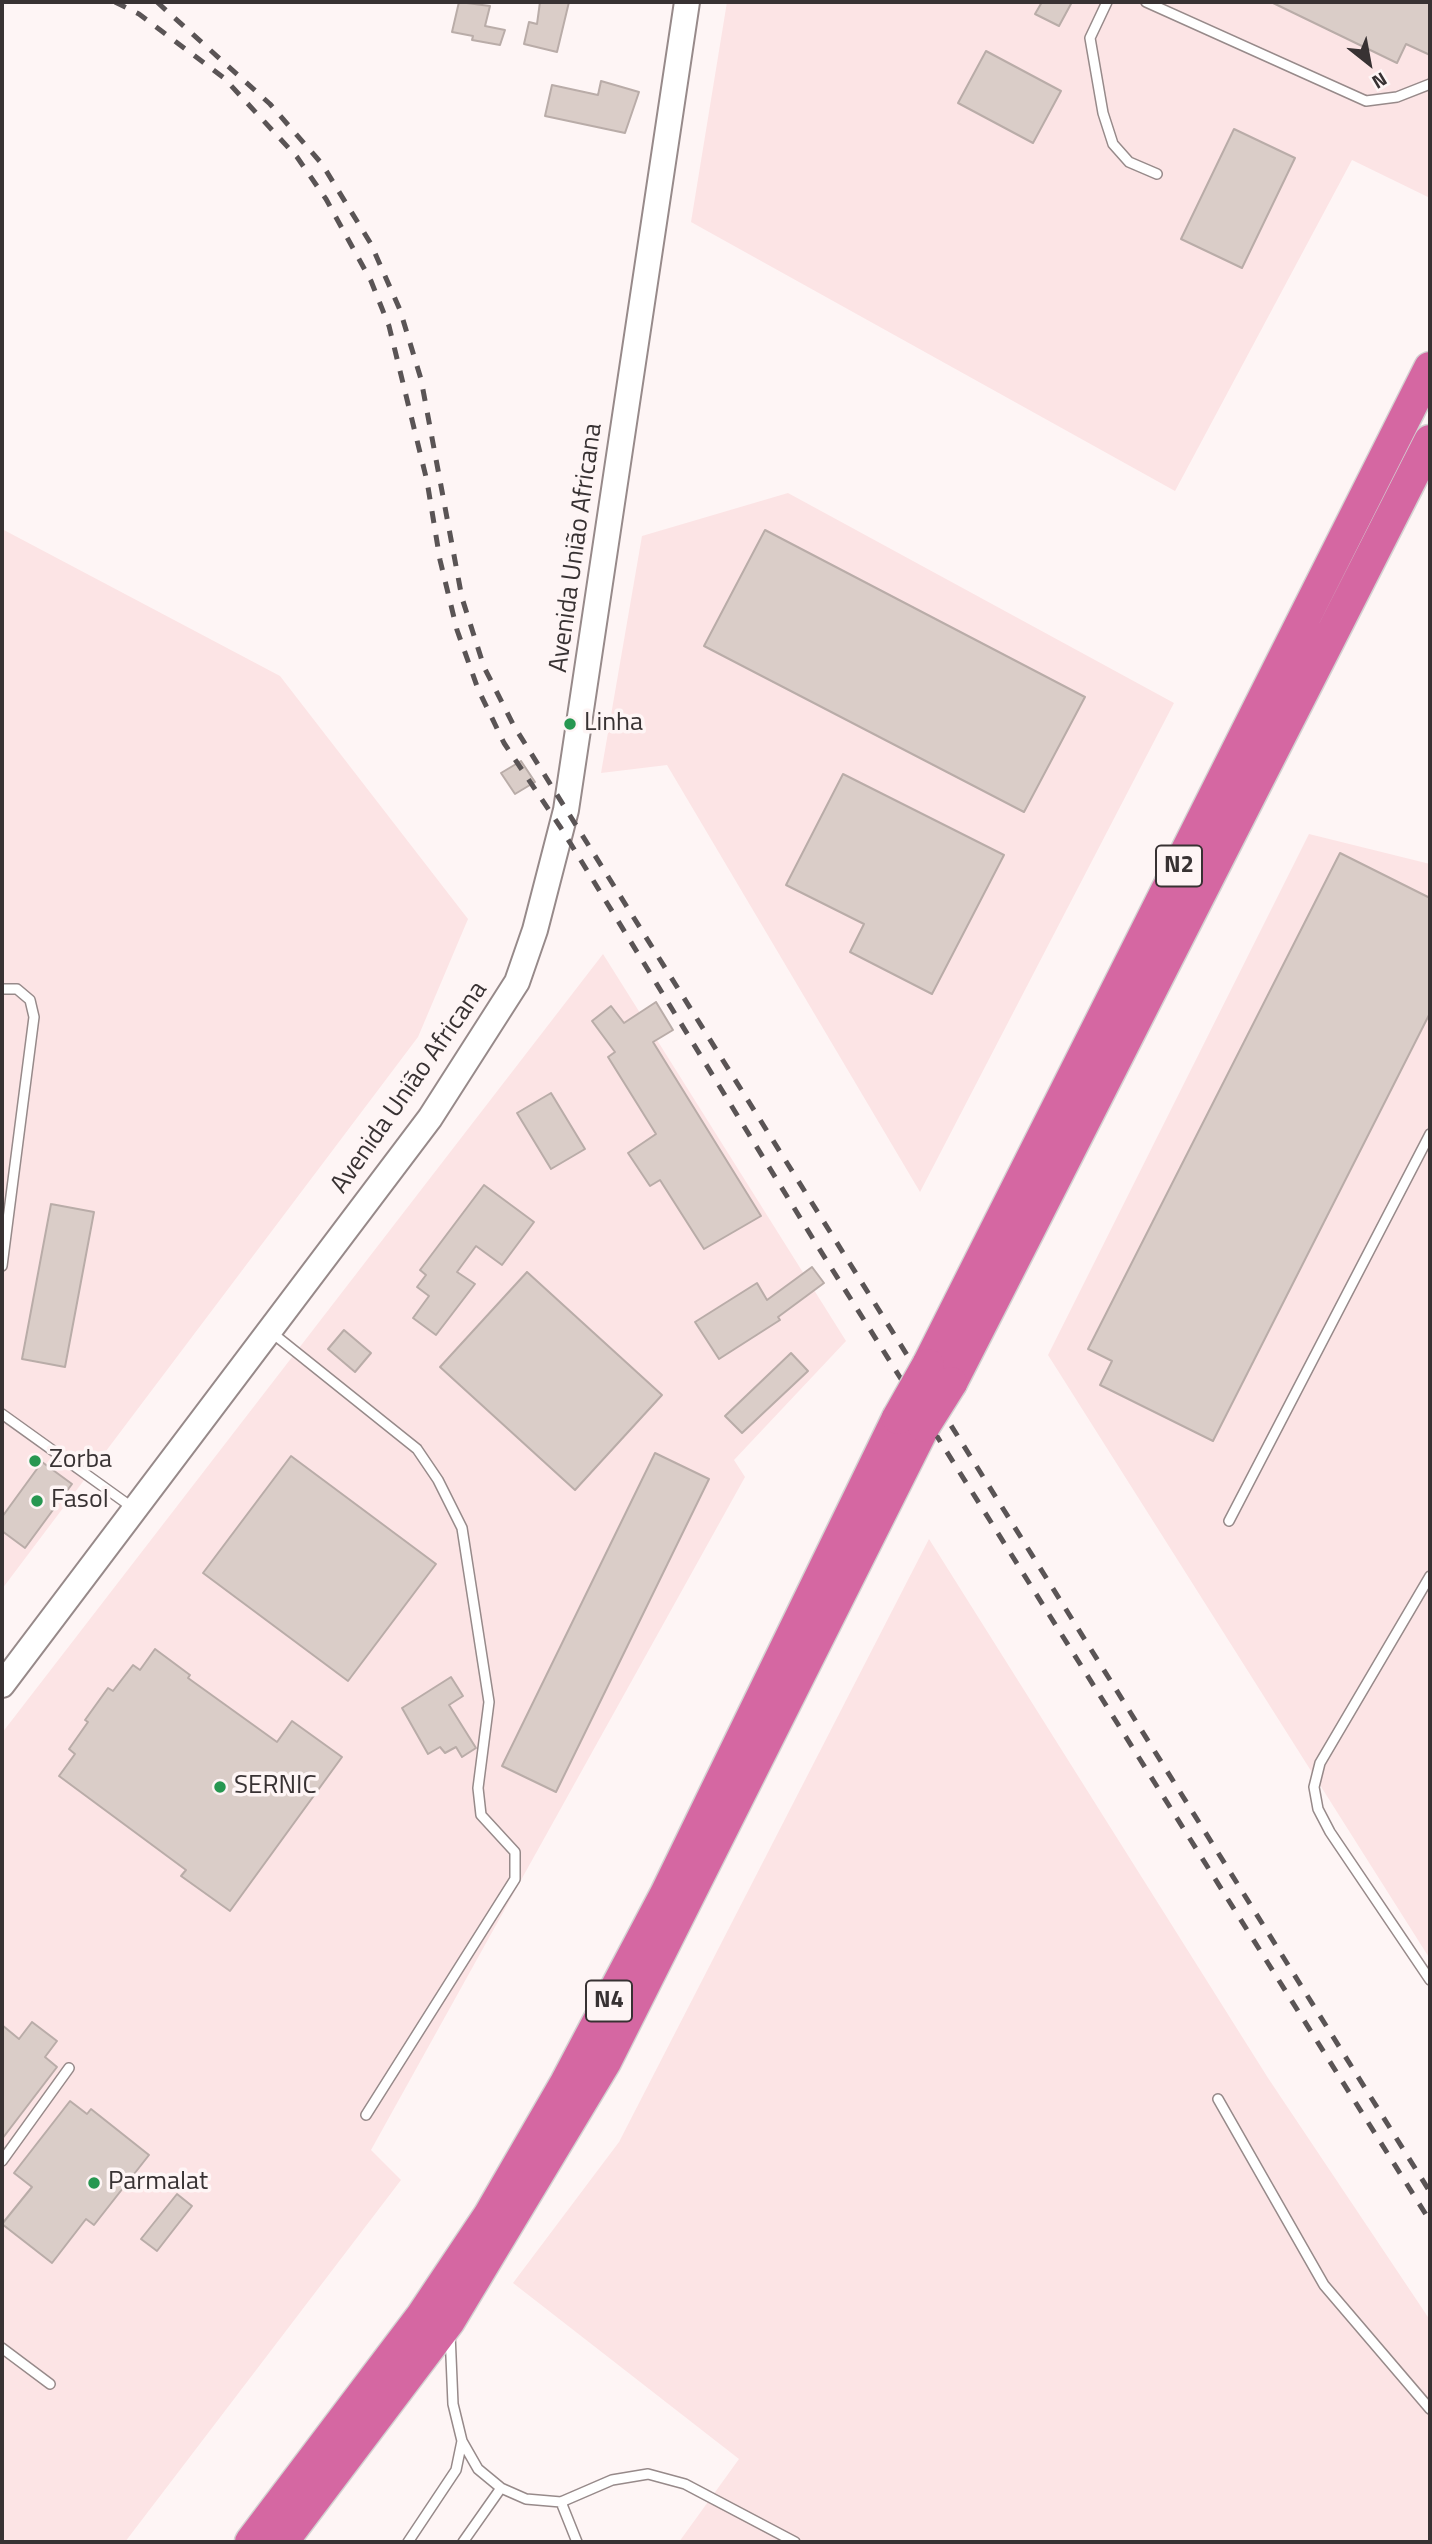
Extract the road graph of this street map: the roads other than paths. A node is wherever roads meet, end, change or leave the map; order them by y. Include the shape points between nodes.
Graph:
1 (687, 2) edge
2 (1107, 2) edge
3 (1146, 2) edge
4 (1430, 84) edge
5 (1157, 174) dead end
6 (1430, 368) edge
7 (1430, 441) edge
8 (2, 989) edge
9 (1430, 1133) edge
10 (2, 1266) edge
11 (271, 1332) junction
12 (974, 1338) joint
13 (939, 1374) junction
14 (2, 1414) edge
15 (911, 1422) junction
16 (135, 1509) junction
17 (1229, 1521) dead end
18 (1430, 1576) edge
19 (2, 1685) edge
20 (1430, 1980) edge
21 (69, 2068) dead end
22 (1218, 2099) dead end
23 (366, 2116) dead end
24 (2, 2161) edge
25 (449, 2321) junction
26 (2, 2348) edge
27 (50, 2384) dead end
28 (1430, 2410) edge
29 (462, 2441) junction
30 (500, 2488) junction
31 (561, 2501) junction
32 (251, 2542) edge
33 (282, 2542) edge
34 (408, 2542) edge
35 (463, 2542) edge
36 (577, 2542) edge
37 (795, 2542) edge

1 - 11 main road, Avenida União Africana via 584,705 566,810 535,930 517,982 494,1023 430,1118
2 - 5 lane via 1090,38 1103,113 1113,144 1129,162
3 - 4 lane via 1366,101 1397,97
6 - 13 highway, N2
7 - 12 highway, N2
8 - 10 lane via 17,989 30,1000 34,1017
9 - 17 lane
11 - 16 main road, Avenida União Africana
11 - 23 lane via 417,1449 462,1528 489,1702 478,1787 481,1815 514,1852 515,1878
12 - 13 highway, N4
13 - 15 highway, N4, bridge
14 - 16 lane
15 - 25 highway, N4 via 605,2062
15 - 32 highway, N4 via 566,2083 489,2216 422,2316
16 - 19 main road, Avenida União Africana
18 - 20 lane via 1320,1763 1314,1787 1318,1809 1331,1832
21 - 24 lane
22 - 28 lane via 1324,2285
25 - 29 lane via 453,2404
25 - 33 highway, N4
26 - 27 lane
29 - 30 lane via 478,2469
29 - 34 lane via 456,2470
30 - 31 lane via 526,2499
30 - 35 lane
31 - 36 lane
31 - 37 lane via 612,2480 648,2474 685,2484

